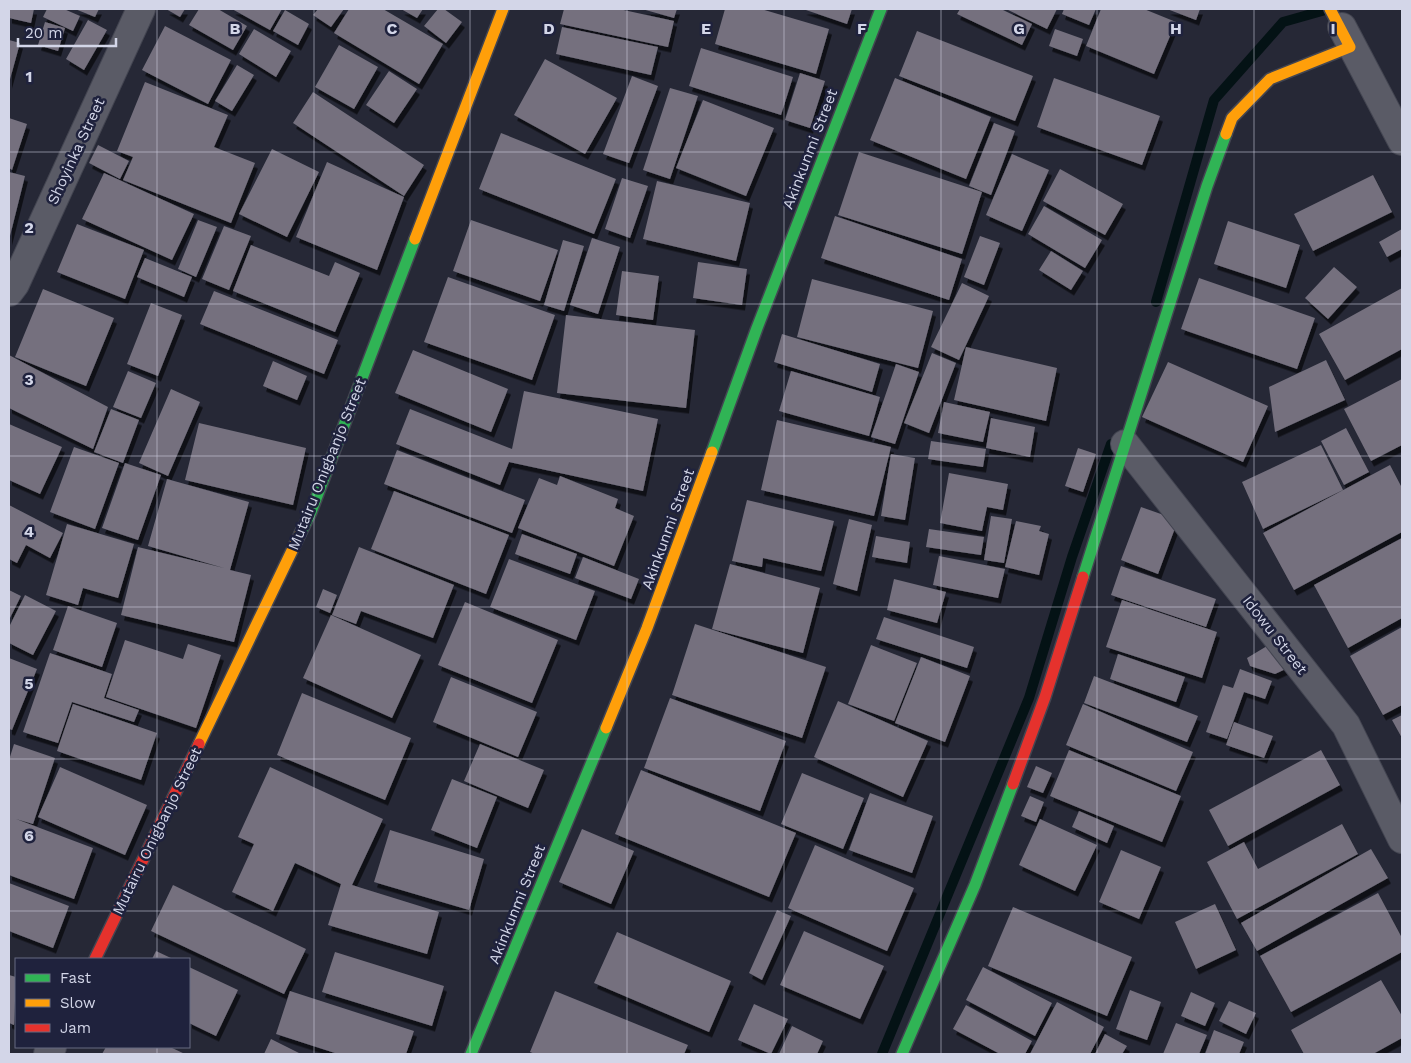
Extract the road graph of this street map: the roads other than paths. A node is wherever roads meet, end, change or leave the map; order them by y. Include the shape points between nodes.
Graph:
1 (141, 9) edge
2 (503, 9) edge
3 (881, 9) edge
4 (1338, 23) edge
5 (1402, 141) edge
6 (9, 292) edge
7 (1126, 444) junction
8 (1402, 839) edge
9 (95, 958) edge
10 (472, 1054) edge
11 (902, 1054) edge

1 - 6 street, Shoyinka Street
2 - 9 street, Mutairu Onigbanjo Street via 311,512
3 - 10 street, Akinkunmi Street via 758,328 648,628
4 - 5 street
4 - 7 street via 1270,79 1232,118 1207,186
7 - 8 street, Idowu Street via 1346,725
7 - 11 street via 1041,706 975,885

